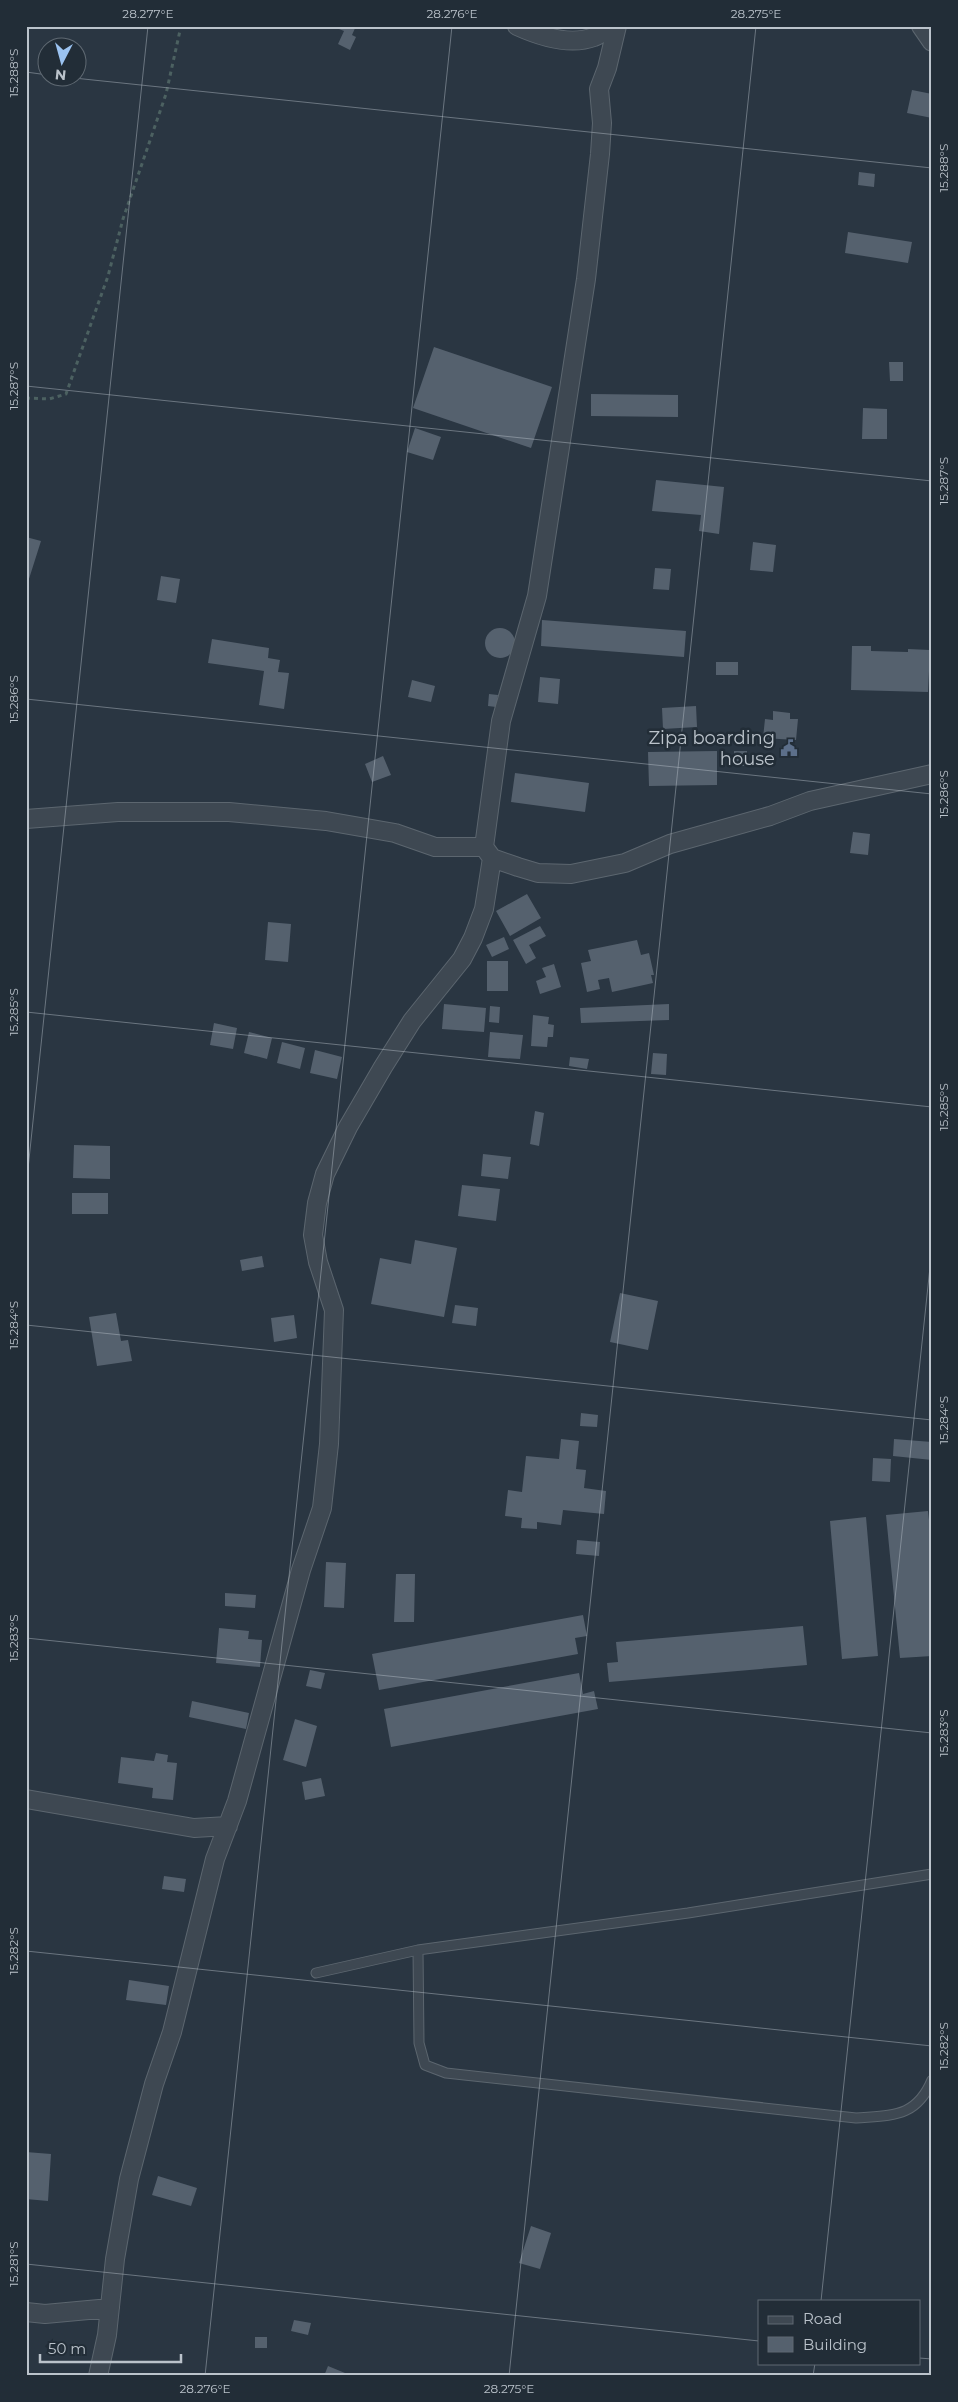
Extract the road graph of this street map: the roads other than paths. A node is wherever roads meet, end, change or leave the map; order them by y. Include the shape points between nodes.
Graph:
1 (517, 26) edge
2 (610, 26) edge
3 (617, 26) edge
4 (921, 26) edge
5 (932, 42) edge
6 (932, 774) edge
7 (26, 819) edge
8 (488, 853) junction
9 (26, 1799) edge
10 (228, 1826) junction
11 (932, 1874) edge
12 (418, 1950) junction
13 (316, 1973) dead end
14 (932, 2080) edge
15 (110, 2308) junction
16 (26, 2312) edge
17 (98, 2376) edge

1 - 2 street via 533,34 575,41 596,37
3 - 8 street via 599,90 602,123 586,279 537,596 501,721
4 - 5 street
6 - 8 street via 810,801 770,816 670,844 626,863 571,874 538,873
7 - 8 street via 118,812 229,812 326,821 395,833 435,847
8 - 10 street via 484,909 473,938 462,959 412,1021 348,1127 325,1174 317,1203 313,1235 334,1310 330,1444 322,1508 301,1570 238,1801
9 - 10 street via 194,1828
10 - 15 street via 215,1859 172,2032 154,2084 129,2179
11 - 12 lane via 688,1913
12 - 13 lane
12 - 14 lane via 419,2043 425,2065 446,2074 856,2118 893,2115 912,2108
15 - 16 street via 45,2314
15 - 17 street

